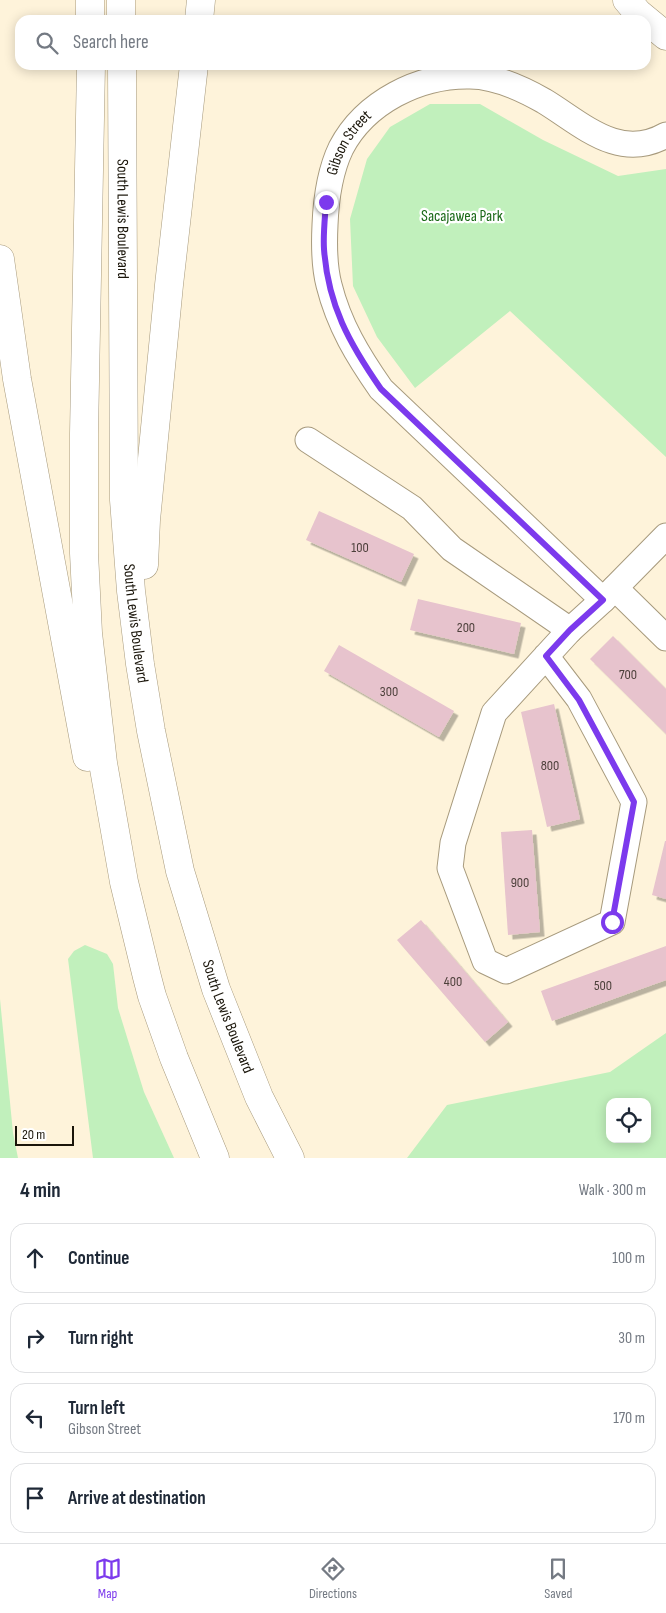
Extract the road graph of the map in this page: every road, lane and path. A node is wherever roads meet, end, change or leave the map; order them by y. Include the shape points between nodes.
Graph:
1 (90, 0) edge
2 (121, 0) edge
3 (201, 0) edge
4 (627, 0) edge
5 (90, 15) edge
6 (121, 15) edge
7 (200, 15) edge
8 (640, 15) edge
9 (651, 24) edge
10 (666, 36) edge
11 (91, 70) edge
12 (122, 70) edge
13 (193, 70) edge
14 (666, 135) edge
15 (0, 259) edge
16 (308, 440) dead end
17 (666, 536) edge
18 (609, 594) junction
19 (570, 630) junction
20 (666, 638) edge
21 (546, 656) junction
22 (140, 664) junction
23 (147, 977) junction
24 (215, 1158) edge
25 (290, 1158) edge

1 - 5 main road
2 - 6 main road
3 - 7 main road
4 - 8 main road
9 - 10 main road
11 - 23 main road, South Lewis Boulevard via 84,434 84,553 88,623 103,763 124,882
12 - 22 main road, South Lewis Boulevard via 124,500
13 - 22 main road via 146,520
14 - 18 street, Gibson Street via 639,145 620,144 596,135 513,85 471,76 434,78 400,91 374,108 357,125 341,148 326,202 324,247 328,284 341,325 381,389
15 - 23 main road via 17,379 78,717 97,807
16 - 19 street via 412,508 452,549
17 - 18 street
18 - 19 street
18 - 20 street, Gibson Street
19 - 21 street
21 - 21 street via 494,713 453,843 450,868 485,961 506,971 612,922 634,802 579,700
22 - 25 main road, South Lewis Boulevard via 183,880 216,990 259,1097
23 - 24 main road, South Lewis Boulevard via 174,1058

